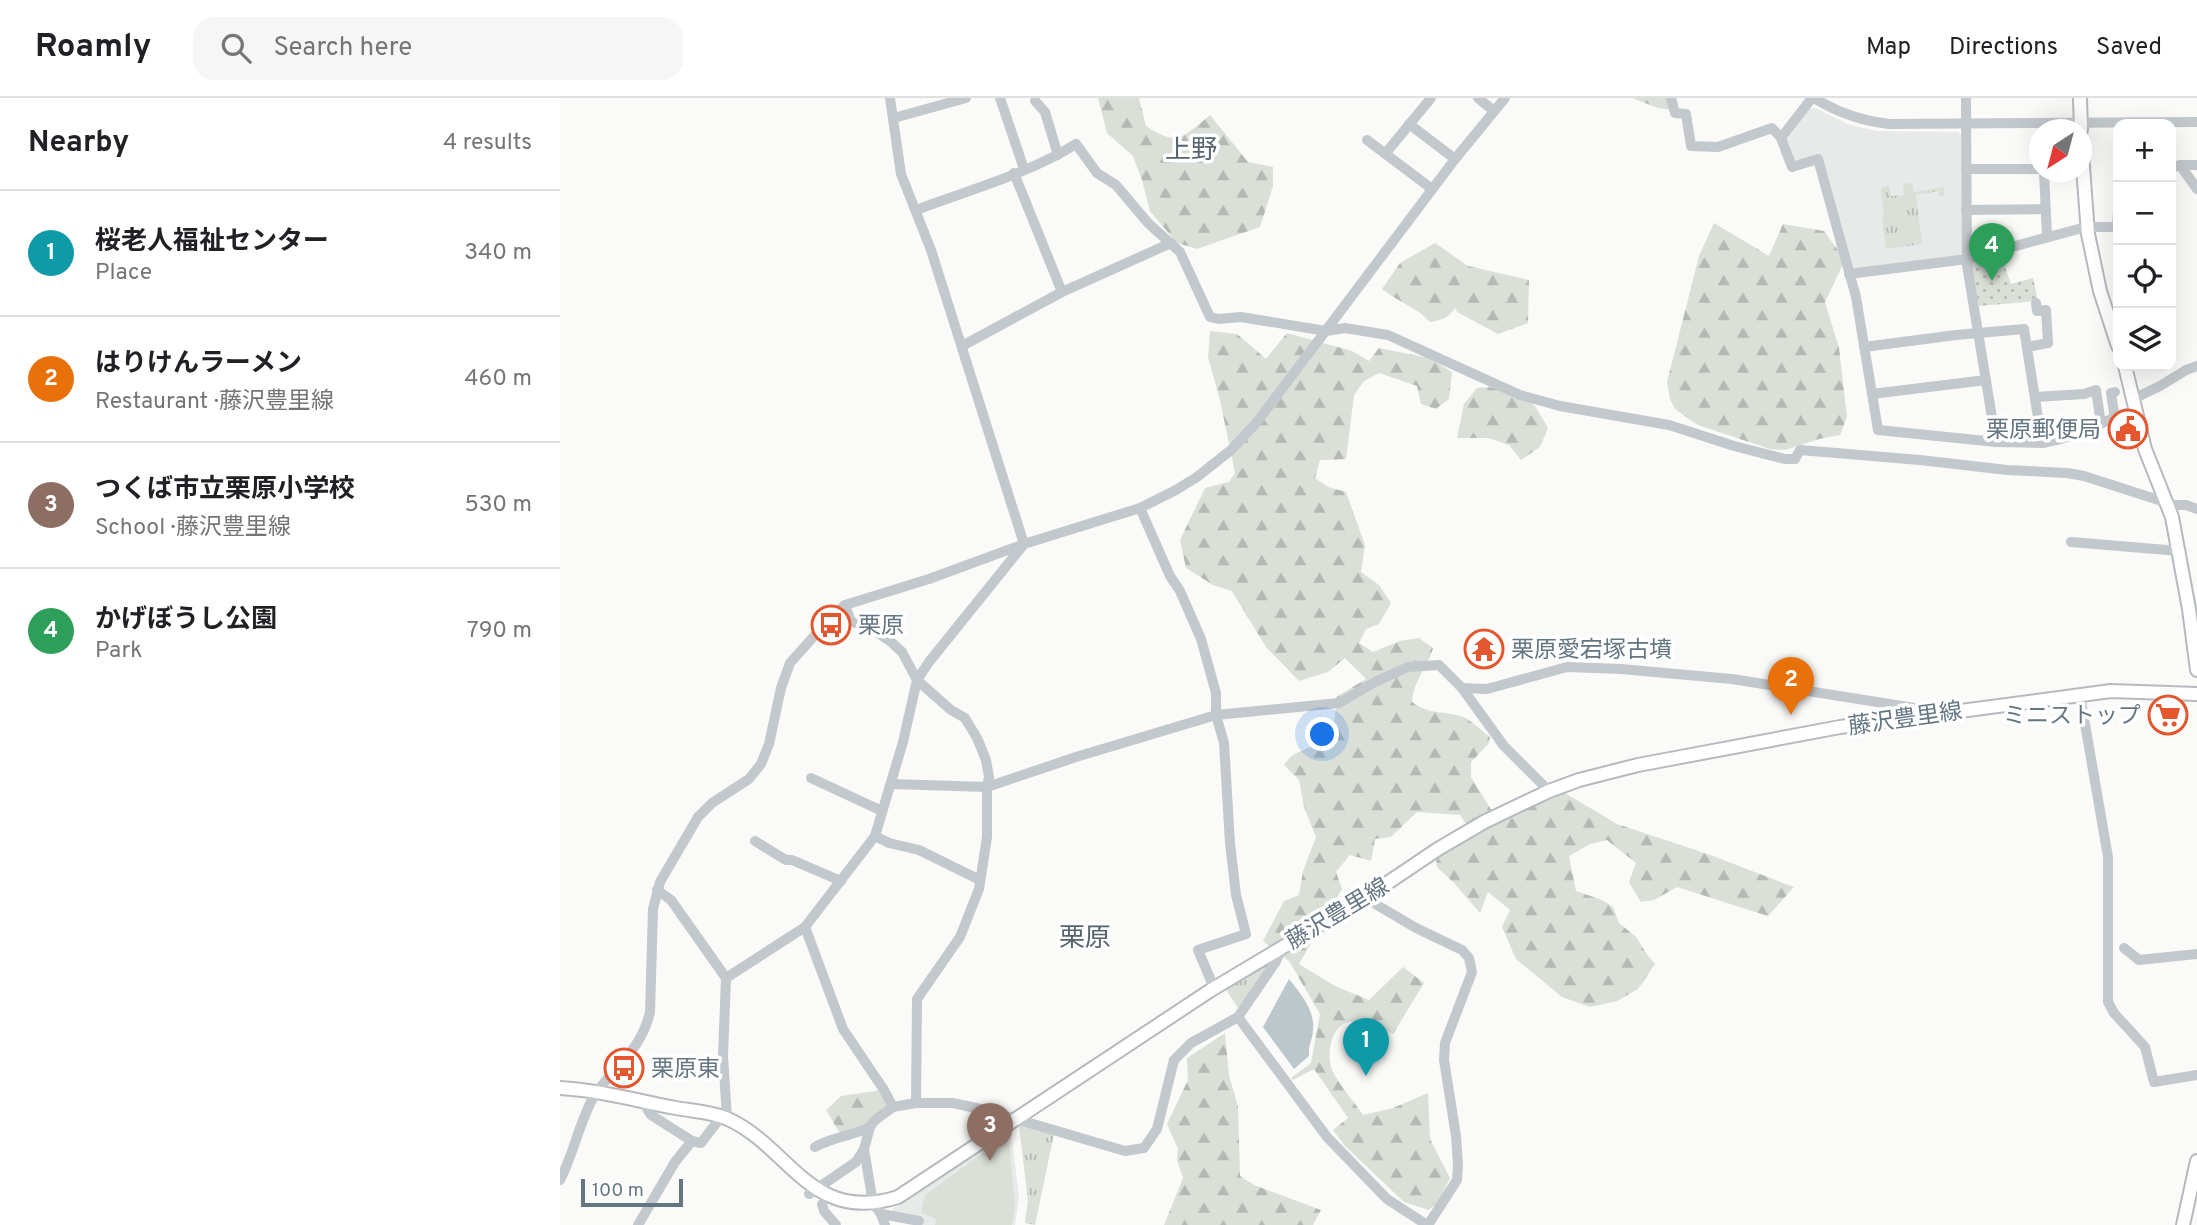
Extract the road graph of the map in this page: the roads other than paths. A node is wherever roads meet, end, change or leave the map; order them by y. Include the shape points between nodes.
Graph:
1 (890, 98) edge
2 (966, 98) edge
3 (1000, 98) edge
4 (1431, 98) edge
5 (1478, 98) edge
6 (1505, 98) edge
7 (1671, 98) edge
8 (1813, 98) edge
9 (1966, 98) edge
10 (2080, 98) edge
11 (1035, 101) dead end
12 (1494, 111) junction
13 (894, 118) junction
14 (2081, 119) edge
15 (2197, 122) edge
16 (1409, 124) junction
17 (1966, 124) junction
18 (2029, 126) edge
19 (2092, 127) edge
20 (1782, 138) junction
21 (1367, 140) dead end
22 (1385, 154) junction
23 (1058, 155) junction
24 (1455, 159) junction
25 (2197, 165) edge
26 (2176, 167) edge
27 (2176, 168) edge
28 (1966, 169) junction
29 (2029, 169) edge
30 (1019, 171) junction
31 (2044, 182) edge
32 (2084, 182) edge
33 (1432, 189) junction
34 (2197, 189) edge
35 (2045, 209) junction
36 (916, 210) junction
37 (1966, 211) junction
38 (2087, 227) junction
39 (2113, 227) edge
40 (2047, 236) junction
41 (1171, 243) junction
42 (1967, 259) junction
43 (1849, 274) junction
44 (1062, 292) junction
45 (2036, 303) dead end
46 (1326, 331) junction
47 (2113, 331) edge
48 (1979, 332) junction
49 (962, 346) junction
50 (1864, 347) junction
51 (2026, 347) junction
52 (2197, 366) edge
53 (2126, 371) edge
54 (2170, 371) edge
55 (2172, 378) junction
56 (1986, 380) junction
57 (2115, 392) dead end
58 (1872, 394) junction
59 (2035, 397) junction
60 (2134, 405) junction
61 (2115, 419) junction
62 (2101, 424) junction
63 (1996, 442) junction
64 (2042, 443) junction
65 (2168, 504) junction
66 (1140, 508) junction
67 (2197, 509) edge
68 (2071, 542) dead end
69 (1024, 544) junction
70 (2179, 551) junction
71 (845, 605) junction
72 (2197, 670) edge
73 (917, 680) junction
74 (1462, 688) junction
75 (2197, 694) edge
76 (2080, 695) junction
77 (1216, 715) junction
78 (1927, 715) junction
79 (811, 778) dead end
80 (891, 784) junction
81 (987, 787) junction
82 (1549, 791) junction
83 (883, 811) junction
84 (875, 836) junction
85 (755, 841) dead end
86 (980, 880) junction
87 (841, 881) junction
88 (657, 890) junction
89 (1365, 898) junction
90 (805, 927) junction
91 (1283, 946) junction
92 (2124, 948) dead end
93 (2197, 954) edge
94 (726, 978) junction
95 (1211, 990) junction
96 (1238, 1017) junction
97 (2197, 1075) edge
98 (560, 1088) edge
99 (597, 1093) junction
100 (648, 1103) junction
101 (916, 1103) junction
102 (893, 1107) junction
103 (724, 1117) junction
104 (1018, 1119) junction
105 (870, 1127) junction
106 (692, 1141) junction
107 (815, 1147) dead end
108 (864, 1149) junction
109 (2197, 1161) edge
110 (560, 1180) edge
111 (808, 1195) junction
112 (822, 1204) junction
113 (879, 1211) junction
114 (919, 1221) dead end
115 (638, 1225) edge
116 (836, 1225) edge
117 (885, 1225) edge
118 (1427, 1225) edge
119 (2183, 1225) edge

1 - 13 street
2 - 13 street
3 - 30 street
4 - 16 street
5 - 12 street
6 - 12 street
7 - 20 street via 1675,113 1686,114 1691,146 1718,147 1772,128
8 - 17 street via 1875,122
8 - 20 street
9 - 17 street
10 - 14 main road
11 - 23 street via 1045,113
12 - 24 street
13 - 36 street via 901,174
15 - 19 street
16 - 22 street
16 - 24 street
17 - 18 street
17 - 28 street
20 - 43 street via 1791,167 1818,159
21 - 22 street
22 - 33 street
23 - 30 street
23 - 41 street via 1076,144 1097,173 1116,185
24 - 33 street
25 - 26 street
27 - 34 street
28 - 29 street
28 - 37 street
30 - 36 street
30 - 44 street
31 - 35 street
32 - 38 main road
33 - 46 street
35 - 37 street
35 - 40 street
36 - 49 street
37 - 42 street
38 - 39 street
38 - 40 street
38 - 47 main road
40 - 42 street
41 - 44 street
41 - 46 street via 1187,264 1210,317 1241,317
42 - 43 street
42 - 48 street
43 - 50 street
44 - 49 street
45 - 51 street via 2037,311 2046,310 2049,343
46 - 65 street via 1345,328 1388,335 1520,395 1669,425 1785,459 1795,458 1800,450 2067,473
46 - 66 street via 1231,450 1176,490
48 - 50 street
48 - 51 street via 2024,329
48 - 56 street
49 - 69 street
50 - 58 street
51 - 59 street
52 - 55 street
53 - 60 main road
54 - 55 street
55 - 60 street
56 - 58 street
56 - 63 street
57 - 61 street via 2110,393
58 - 63 street via 1878,430
59 - 62 street via 2096,390
59 - 64 street
60 - 61 street
60 - 65 main road via 2145,449
61 - 62 street
62 - 64 street
63 - 64 street
65 - 67 street
65 - 70 main road
66 - 69 street
66 - 77 street via 1201,639 1216,693
68 - 70 street
69 - 71 street
69 - 73 street
70 - 72 main road
71 - 73 street via 851,622 867,626 902,652
71 - 88 street via 790,663 761,764 749,779 698,817
73 - 80 street
73 - 81 street via 965,718 986,760
74 - 77 street via 1439,665 1408,667 1339,703
74 - 78 street via 1487,689 1567,667 1621,668 1732,679 1921,709
74 - 82 street via 1504,746
75 - 76 main road, 藤沢豊里線 via 2110,691
76 - 78 main road, 藤沢豊里線
76 - 97 street via 2108,857 2108,1002 2145,1047 2154,1082
77 - 81 street
77 - 95 street via 1224,744 1236,895 1246,934 1198,950
78 - 82 main road, 藤沢豊里線 via 1638,765
79 - 83 street
80 - 81 street
80 - 83 street
81 - 86 street via 988,837
82 - 89 main road, 藤沢豊里線 via 1484,822
83 - 84 street
84 - 86 street via 919,850
84 - 87 street
85 - 87 street via 786,860
86 - 101 street via 960,937 917,999
87 - 90 street
88 - 94 street via 671,900
88 - 99 street via 646,1027
89 - 91 main road, 藤沢豊里線
89 - 118 street via 1462,950 1472,972 1445,1043 1457,1180
90 - 94 street
90 - 102 street via 843,1029
91 - 95 main road, 藤沢豊里線
91 - 96 street
92 - 93 street via 2139,960
94 - 103 street
95 - 104 main road, 藤沢豊里線
96 - 104 street via 1179,1053 1157,1129 1144,1148 1125,1151
96 - 118 street via 1327,1137 1387,1199
98 - 99 main road, 藤沢豊里線
99 - 100 main road, 藤沢豊里線
99 - 110 street
100 - 103 main road, 藤沢豊里線
100 - 106 street via 651,1115
101 - 102 street
101 - 104 street via 953,1103
102 - 105 street
103 - 106 street via 701,1143
103 - 111 main road, 藤沢豊里線 via 757,1140
104 - 113 main road, 藤沢豊里線
105 - 107 street
105 - 108 street
106 - 115 street
108 - 111 street via 856,1161
108 - 113 street via 873,1203
109 - 119 main road
111 - 112 main road, 藤沢豊里線
112 - 113 main road, 藤沢豊里線 via 842,1211
112 - 116 street
113 - 114 street
113 - 117 street

